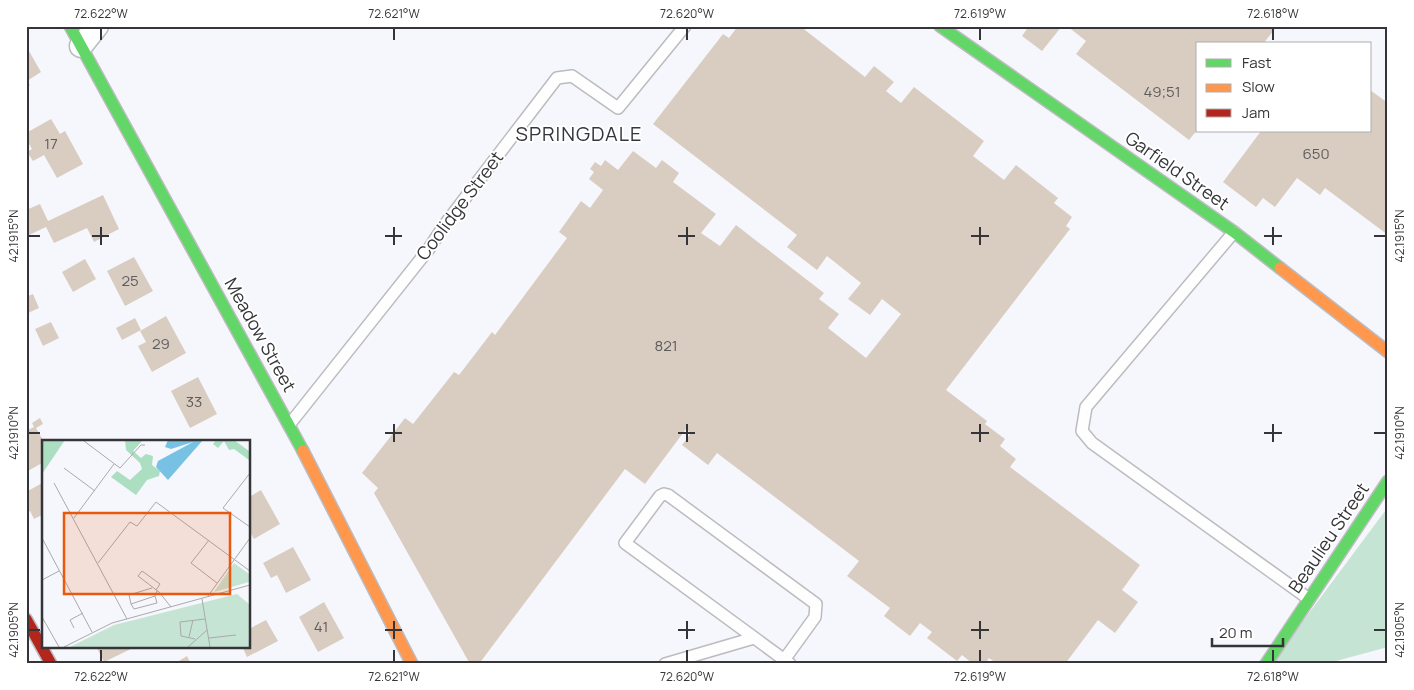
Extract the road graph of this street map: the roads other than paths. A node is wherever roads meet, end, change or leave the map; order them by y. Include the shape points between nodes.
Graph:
1 (70, 26) edge
2 (97, 26) edge
3 (685, 26) edge
4 (940, 26) edge
5 (81, 46) junction
6 (1234, 232) junction
7 (1388, 352) edge
8 (289, 425) junction
9 (1388, 481) edge
10 (1309, 599) junction
11 (26, 619) edge
12 (754, 638) junction
13 (42, 648) edge
14 (42, 648) edge
15 (787, 662) edge
16 (51, 664) edge
17 (412, 664) edge
18 (665, 664) edge
19 (1266, 664) edge

1 - 5 street, Meadow Street
2 - 5 street
3 - 8 lane, Coolidge Street via 618,108 572,76 557,78 428,250
4 - 6 street, Garfield Street
5 - 8 street, Meadow Street
6 - 7 street, Garfield Street
6 - 10 lane via 1086,407 1082,431 1092,443
8 - 17 street, Meadow Street
9 - 10 street, Beaulieu Street
10 - 19 street, Beaulieu Street
11 - 14 street
12 - 15 lane
12 - 15 lane via 626,543 660,496 668,495 816,604 815,617
12 - 18 lane
13 - 16 street

